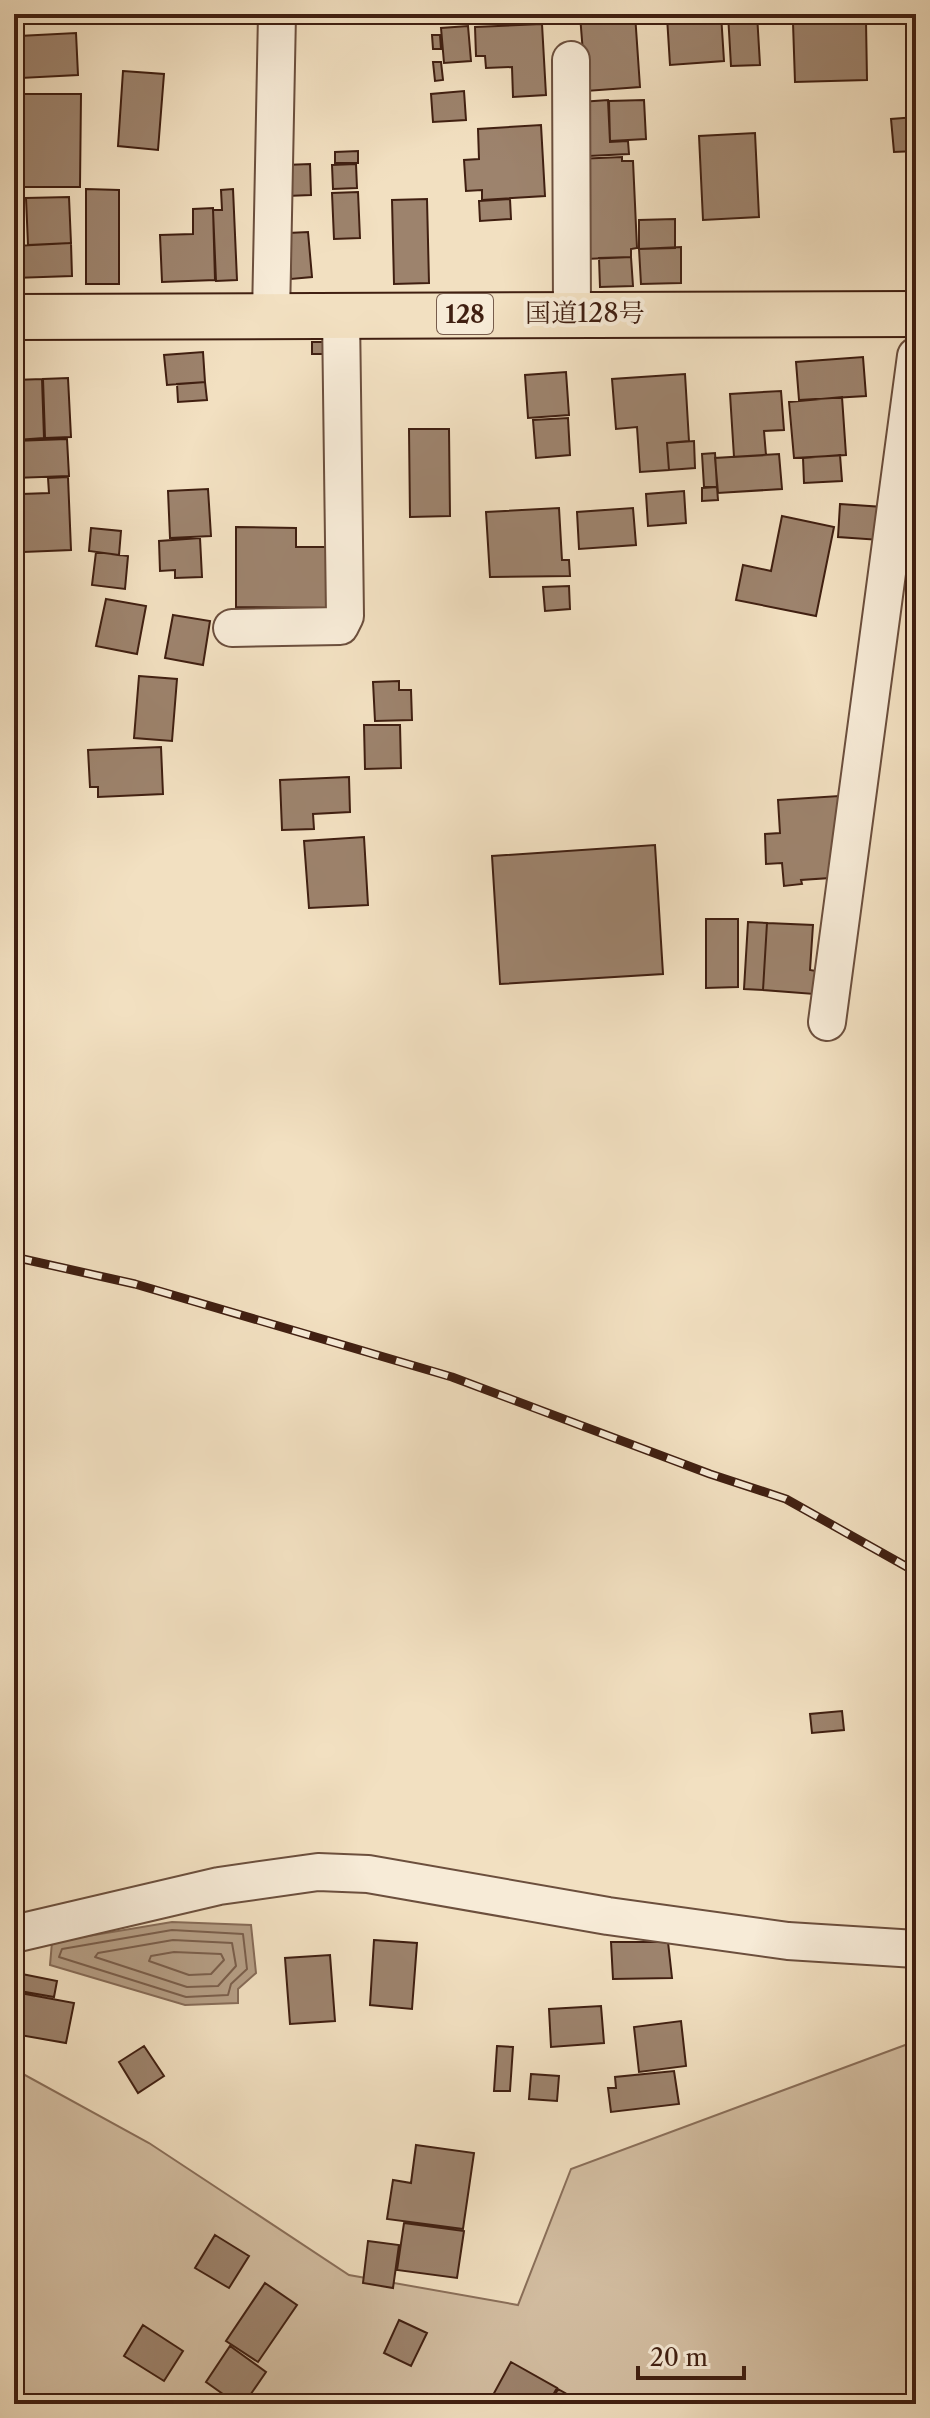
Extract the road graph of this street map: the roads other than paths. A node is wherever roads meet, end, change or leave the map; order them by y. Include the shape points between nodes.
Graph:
1 (277, 14) edge
2 (571, 60) dead end
3 (572, 313) junction
4 (916, 314) edge
5 (341, 315) junction
6 (271, 316) junction
7 (14, 317) edge
8 (916, 356) edge
9 (232, 628) dead end
10 (827, 1022) dead end
11 (14, 1934) edge
12 (916, 1949) edge

1 - 6 street
2 - 3 street
3 - 4 highway, 国道128号 / 128
3 - 5 highway, 国道128号 / 128
5 - 6 highway, 国道128号 / 128
5 - 9 street via 345,616 340,626
6 - 7 highway, 国道128号 / 128
8 - 10 street
11 - 12 street via 219,1886 318,1872 368,1874 788,1941

